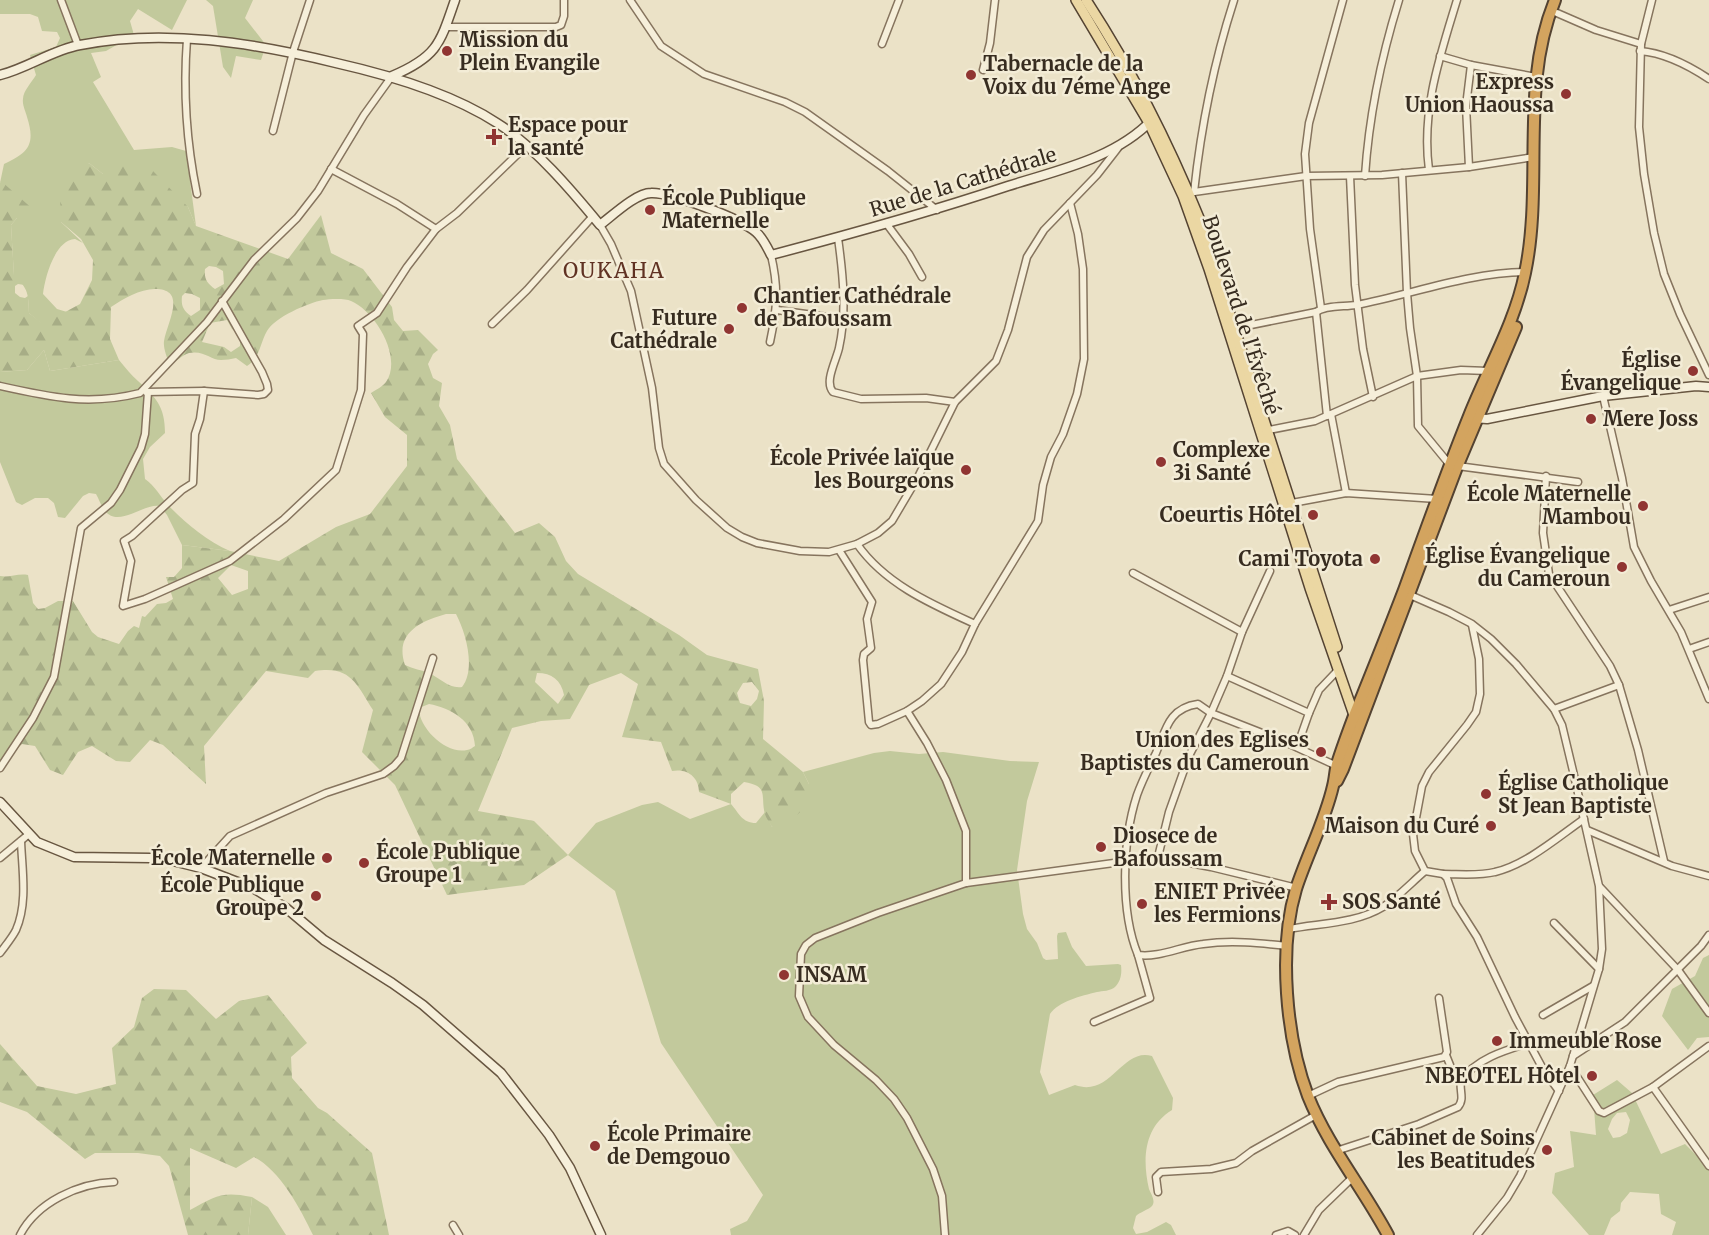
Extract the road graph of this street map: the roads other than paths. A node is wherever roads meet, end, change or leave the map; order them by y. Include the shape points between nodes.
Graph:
1 (61, 0) edge
2 (310, 0) edge
3 (455, 0) edge
4 (564, 0) edge
5 (630, 0) edge
6 (899, 0) edge
7 (995, 0) edge
8 (1076, 0) edge
9 (1086, 0) edge
10 (1234, 0) edge
11 (1343, 0) edge
12 (1399, 0) edge
13 (1457, 0) edge
14 (1555, 0) edge
15 (1563, 0) edge
16 (1652, 0) edge
17 (1557, 13) junction
18 (446, 27) junction
19 (186, 39) junction
20 (882, 44) dead end
21 (78, 45) junction
22 (1640, 48) junction
23 (293, 52) junction
24 (1440, 56) junction
25 (1471, 65) junction
26 (982, 70) dead end
27 (0, 75) edge
28 (392, 76) junction
29 (1536, 77) junction
30 (1708, 78) edge
31 (1152, 120) junction
32 (273, 131) dead end
33 (526, 146) junction
34 (1118, 148) junction
35 (1537, 157) junction
36 (1469, 167) junction
37 (331, 169) junction
38 (1429, 170) junction
39 (1402, 173) junction
40 (1306, 176) junction
41 (1350, 176) junction
42 (1365, 176) junction
43 (197, 194) dead end
44 (1189, 194) junction
45 (1070, 203) junction
46 (937, 210) junction
47 (593, 216) junction
48 (886, 223) junction
49 (600, 225) junction
50 (436, 230) junction
51 (838, 238) junction
52 (771, 255) junction
53 (1528, 275) junction
54 (922, 277) dead end
55 (1407, 293) junction
56 (222, 301) junction
57 (1358, 305) junction
58 (777, 310) junction
59 (1318, 310) junction
60 (842, 319) junction
61 (492, 324) dead end
62 (1236, 328) junction
63 (770, 342) dead end
64 (1709, 350) edge
65 (1700, 355) junction
66 (1492, 373) junction
67 (1709, 375) edge
68 (1417, 376) junction
69 (0, 386) edge
70 (1709, 387) edge
71 (204, 391) junction
72 (148, 392) junction
73 (140, 393) junction
74 (1603, 396) junction
75 (1373, 397) junction
76 (955, 402) junction
77 (1329, 415) junction
78 (1472, 418) junction
79 (1269, 430) junction
80 (1276, 465) junction
81 (1454, 466) junction
82 (1546, 476) junction
83 (1578, 482) dead end
84 (1346, 493) junction
85 (1438, 499) junction
86 (1292, 503) junction
87 (857, 544) junction
88 (839, 549) junction
89 (1270, 571) dead end
90 (1133, 573) dead end
91 (1313, 587) junction
92 (1406, 594) junction
93 (1709, 597) edge
94 (1669, 610) junction
95 (975, 624) junction
96 (1472, 624) junction
97 (1242, 632) junction
98 (1709, 642) edge
99 (1689, 649) junction
100 (433, 658) dead end
101 (1338, 669) junction
102 (1227, 676) junction
103 (1619, 685) junction
104 (1708, 695) edge
105 (1554, 709) junction
106 (907, 711) junction
107 (1211, 712) junction
108 (1309, 713) junction
109 (1358, 717) junction
110 (1297, 747) junction
111 (1340, 767) junction
112 (0, 768) edge
113 (0, 802) edge
114 (1584, 819) junction
115 (1587, 830) junction
116 (29, 834) junction
117 (21, 841) junction
118 (1158, 857) junction
119 (0, 858) edge
120 (1664, 861) junction
121 (1126, 862) junction
122 (201, 868) junction
123 (1425, 871) junction
124 (1443, 874) junction
125 (1709, 876) edge
126 (966, 883) junction
127 (1599, 886) junction
128 (1297, 888) junction
129 (1554, 923) dead end
130 (1289, 929) junction
131 (1709, 935) edge
132 (1287, 946) junction
133 (0, 953) edge
134 (1138, 955) junction
135 (1599, 969) junction
136 (1678, 970) junction
137 (1593, 985) junction
138 (1438, 998) dead end
139 (1709, 1013) edge
140 (1543, 1015) dead end
141 (1094, 1022) dead end
142 (1529, 1043) junction
143 (1709, 1046) edge
144 (1446, 1055) junction
145 (1573, 1056) junction
146 (1570, 1066) junction
147 (1461, 1081) junction
148 (1653, 1087) junction
149 (1559, 1091) junction
150 (1308, 1096) junction
151 (1316, 1114) junction
152 (1336, 1151) junction
153 (1709, 1166) edge
154 (1352, 1178) junction
155 (114, 1182) dead end
156 (1158, 1192) dead end
157 (453, 1225) dead end
158 (20, 1235) edge
159 (459, 1235) edge
160 (601, 1235) edge
161 (945, 1235) edge
162 (1276, 1235) edge
163 (1295, 1235) edge
164 (1304, 1235) edge
165 (1388, 1235) edge
166 (1477, 1235) edge

1 - 21 street
2 - 23 street
3 - 18 street
4 - 18 street via 564,16 556,27
5 - 46 street via 662,46 704,74 805,112
6 - 20 street
7 - 26 street
8 - 31 main road, Boulevard de l'Évêché
9 - 31 main road, Boulevard de l'Évêché
10 - 44 street
11 - 40 street via 1309,123
12 - 42 street via 1376,87
13 - 24 street
14 - 29 highway
15 - 17 highway
16 - 22 street
17 - 22 street
17 - 35 highway via 1543,78
18 - 28 street via 430,55
19 - 21 street via 155,37
19 - 23 street
19 - 43 street via 185,124
21 - 27 street
22 - 30 street
22 - 65 street via 1639,127 1654,233 1664,274
23 - 28 street
23 - 32 street
24 - 25 street
24 - 38 street via 1427,119
25 - 29 street
25 - 36 street via 1466,106
28 - 33 street via 495,121
28 - 37 street
29 - 35 highway
31 - 34 street, Rue de la Cathédrale
31 - 44 main road, Boulevard de l'Évêché
33 - 47 street
33 - 50 street
34 - 45 street
34 - 46 street, Rue de la Cathédrale
35 - 36 street
35 - 53 highway via 1535,229
36 - 38 street
37 - 50 street
37 - 56 street via 297,218 254,260
38 - 39 street
39 - 42 street
39 - 55 street
40 - 41 street
40 - 44 street
40 - 59 street
41 - 42 street
41 - 57 street
44 - 62 main road, Boulevard de l'Évêché
44 - 80 main road, Boulevard de l'Évêché via 1209,269
45 - 76 street via 1027,257 996,361
45 - 95 street via 1083,269 1084,359 1077,394 1051,457 1038,520
46 - 48 street, Rue de la Cathédrale
47 - 49 street
47 - 61 street
48 - 51 street, Rue de la Cathédrale
48 - 54 street
49 - 52 street via 639,196 663,194 732,218 755,231
49 - 88 street via 631,291 664,464 727,528 750,541 815,553
50 - 71 street via 377,313 358,326 363,334 361,390 336,470 284,519 230,561 123,606 131,561 124,541 193,483 195,434
51 - 52 street, Rue de la Cathédrale
51 - 60 street via 843,271
52 - 58 street via 777,280
53 - 55 street via 1482,275
53 - 66 highway
55 - 57 street
55 - 68 street
56 - 71 street via 262,372 267,390 258,395
56 - 73 street
57 - 59 street
57 - 75 street
58 - 60 street
58 - 63 street
59 - 62 street
59 - 77 street
60 - 76 street via 829,383 834,392 861,399 926,398
62 - 79 main road, Boulevard de l'Évêché
64 - 65 street
65 - 67 street
66 - 68 street via 1461,370
66 - 78 highway
68 - 75 street
68 - 81 street via 1418,426
69 - 73 street via 56,399
70 - 74 street
71 - 72 street
72 - 73 street
72 - 112 street via 141,448 111,503 81,528 54,677
74 - 78 street via 1487,419
74 - 94 street via 1634,547
75 - 77 street
76 - 87 street via 892,521
77 - 79 street
77 - 84 street
78 - 81 highway
79 - 80 main road, Boulevard de l'Évêché
80 - 86 main road, Boulevard de l'Évêché
80 - 91 main road, Boulevard de l'Évêché
81 - 82 street
81 - 85 highway
81 - 92 highway
82 - 83 street
82 - 103 street via 1543,533 1548,574
84 - 85 street
84 - 86 street
85 - 92 highway
86 - 91 main road, Boulevard de l'Évêché
87 - 88 street
87 - 95 street via 873,564 908,591
88 - 106 street via 872,602 867,619 871,648 863,660 869,722 878,724
89 - 97 street
90 - 97 street
91 - 101 main road, Boulevard de l'Évêché
91 - 109 main road, Boulevard de l'Évêché
92 - 96 street
92 - 109 highway
93 - 94 street
94 - 99 street
95 - 106 street via 941,684
96 - 105 street via 1516,663
96 - 123 street via 1480,694 1472,718 1429,771 1422,786 1413,834 1415,851
97 - 102 street
98 - 99 street
99 - 104 street
100 - 122 street via 401,758 394,766 369,780 326,794 230,836
101 - 108 street via 1319,690
101 - 109 main road, Boulevard de l'Évêché
102 - 107 street
102 - 108 street
103 - 105 street
103 - 120 street
105 - 114 street via 1562,724
106 - 126 street via 941,771 966,831
107 - 110 street
107 - 118 street via 1168,812
107 - 121 street via 1198,704 1185,706 1168,726 1137,794
108 - 110 street
109 - 111 highway
110 - 111 street
111 - 128 highway
113 - 116 street
114 - 115 street
114 - 124 street via 1516,865 1495,873
115 - 120 street
115 - 127 street
116 - 117 street
116 - 122 street via 37,842 74,857 151,858
117 - 119 street
117 - 133 street via 20,918
118 - 121 street
118 - 128 street
120 - 125 street
121 - 126 street
121 - 134 street via 1128,914
122 - 160 street via 253,888 286,908 324,940 423,1005 501,1073 570,1168
123 - 124 street
123 - 130 street via 1380,908 1334,924
124 - 142 street
126 - 161 street via 815,938 801,954 798,976 799,996 808,1017 876,1080 907,1118 942,1196
127 - 135 street
127 - 136 street
128 - 130 highway
129 - 135 street
130 - 132 highway
131 - 136 street
132 - 134 street via 1202,944
132 - 150 highway via 1291,1033
134 - 141 street via 1150,998
135 - 137 street
136 - 139 street
136 - 145 street via 1625,1022
137 - 140 street
137 - 145 street
138 - 144 street
142 - 147 street via 1487,1059
142 - 149 street
143 - 148 street
144 - 147 street via 1454,1075
144 - 150 street via 1338,1082
145 - 146 street
146 - 148 street via 1604,1113
146 - 149 street
147 - 152 street via 1458,1107
148 - 153 street
149 - 166 street via 1520,1176
150 - 151 highway
151 - 152 highway
151 - 156 street via 1236,1163 1161,1172 1156,1177
152 - 154 highway
154 - 164 street via 1319,1210
154 - 165 highway
155 - 158 street via 56,1198 38,1211
157 - 159 street
162 - 163 street via 1288,1231

